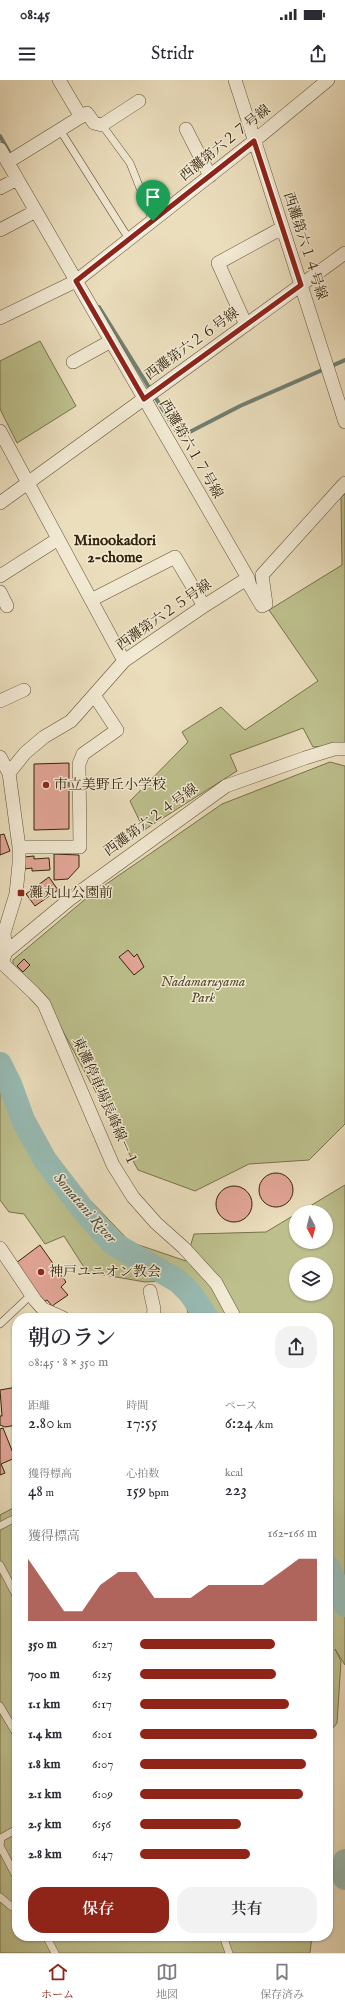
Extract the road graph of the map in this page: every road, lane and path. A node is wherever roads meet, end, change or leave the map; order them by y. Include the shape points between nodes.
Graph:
1 (59, 80) edge
2 (235, 80) edge
3 (328, 80) edge
4 (139, 101) dead end
5 (81, 117) junction
6 (102, 125) junction
7 (186, 129) dead end
8 (60, 130) junction
9 (254, 141) junction
10 (0, 149) edge
11 (8, 162) junction
12 (210, 176) junction
13 (17, 179) junction
14 (0, 188) edge
15 (36, 211) junction
16 (153, 221) junction
17 (282, 228) junction
18 (0, 230) edge
19 (129, 239) junction
20 (345, 253) edge
21 (76, 281) junction
22 (301, 285) junction
23 (0, 318) edge
24 (246, 325) junction
25 (110, 341) junction
26 (73, 362) dead end
27 (144, 399) junction
28 (345, 422) edge
29 (2, 439) edge
30 (28, 482) junction
31 (345, 483) edge
32 (0, 503) edge
33 (58, 539) junction
34 (0, 576) edge
35 (248, 578) junction
36 (0, 592) edge
37 (91, 600) junction
38 (6, 606) dead end
39 (204, 606) junction
40 (124, 661) junction
41 (24, 690) dead end
42 (94, 695) junction
43 (0, 701) edge
44 (345, 749) edge
45 (0, 757) edge
46 (9, 773) junction
47 (19, 847) junction
48 (3, 959) edge
49 (0, 1248) edge
50 (150, 1291) dead end
51 (32, 1295) junction
52 (12, 1313) edge
53 (12, 1313) edge
54 (53, 1313) edge
55 (153, 1313) edge
56 (232, 1313) edge
57 (0, 1324) edge
58 (12, 1520) edge
59 (0, 1526) edge
60 (0, 1565) edge
61 (12, 1588) edge
62 (0, 1706) edge
63 (12, 1720) edge
64 (12, 1832) edge
65 (0, 1846) edge
66 (12, 1869) edge
67 (0, 1897) edge
68 (12, 1907) edge
69 (49, 1941) edge
70 (225, 1941) edge
71 (55, 1953) edge
72 (229, 1953) edge

1 - 5 street
2 - 9 street, 西灘第六１４号線
3 - 9 street, 西灘第六２７号線
4 - 6 street
5 - 6 street via 87,113 94,123
5 - 8 street
6 - 16 lane via 130,163
7 - 12 street
8 - 11 street
8 - 19 lane
9 - 12 street, 西灘第六２７号線
9 - 17 street, 西灘第六１４号線
10 - 11 street, 西灘第六１７号線
11 - 13 street, 西灘第六１７号線
12 - 16 street, 西灘第六２７号線
13 - 14 street
13 - 15 street, 西灘第六１７号線
15 - 18 street
15 - 21 street, 西灘第六１７号線
16 - 19 street, 西灘第六２７号線
17 - 22 street, 西灘第六１４号線
17 - 24 street via 218,264
19 - 21 street, 西灘第六２７号線
20 - 22 street, 西灘第六２６号線
21 - 23 street, 西灘第六２７号線
21 - 25 street, 西灘第六１７号線
22 - 24 street, 西灘第六２６号線
22 - 28 street, 西灘第六１４号線
24 - 27 street, 西灘第六２６号線
25 - 26 street
25 - 27 street, 西灘第六１７号線
27 - 30 street, 西灘第六２６号線
27 - 35 street, 西灘第六１７号線
29 - 30 street
30 - 32 street, 西灘第六２６号線
30 - 33 street
31 - 35 street, 西灘第六１７号線 via 262,575 266,604 262,606
33 - 34 street
33 - 37 street
35 - 39 street, 西灘第六２５号線
36 - 38 street
37 - 39 street via 175,557
37 - 40 street
39 - 40 street, 西灘第六２５号線
40 - 42 street, 西灘第六２５号線
41 - 43 street
42 - 46 street, 西灘第六２５号線 via 72,721 44,737 25,753
42 - 47 street via 117,730 83,754 79,764 80,847
44 - 48 street, 西灘第六２４号線 via 334,749 304,758 226,786 70,899
45 - 46 street
46 - 47 street
47 - 48 street via 16,894 4,933
48 - 56 street, 東灘停車場長峰線－１ via 44,1004 117,1171 133,1197 216,1283
49 - 51 street
50 - 55 street
51 - 52 lane
51 - 54 street via 43,1308
53 - 57 lane
58 - 59 lane
60 - 61 lane
62 - 63 lane
64 - 65 lane via 1,1838
65 - 66 lane
67 - 68 lane
69 - 71 lane
70 - 72 lane

